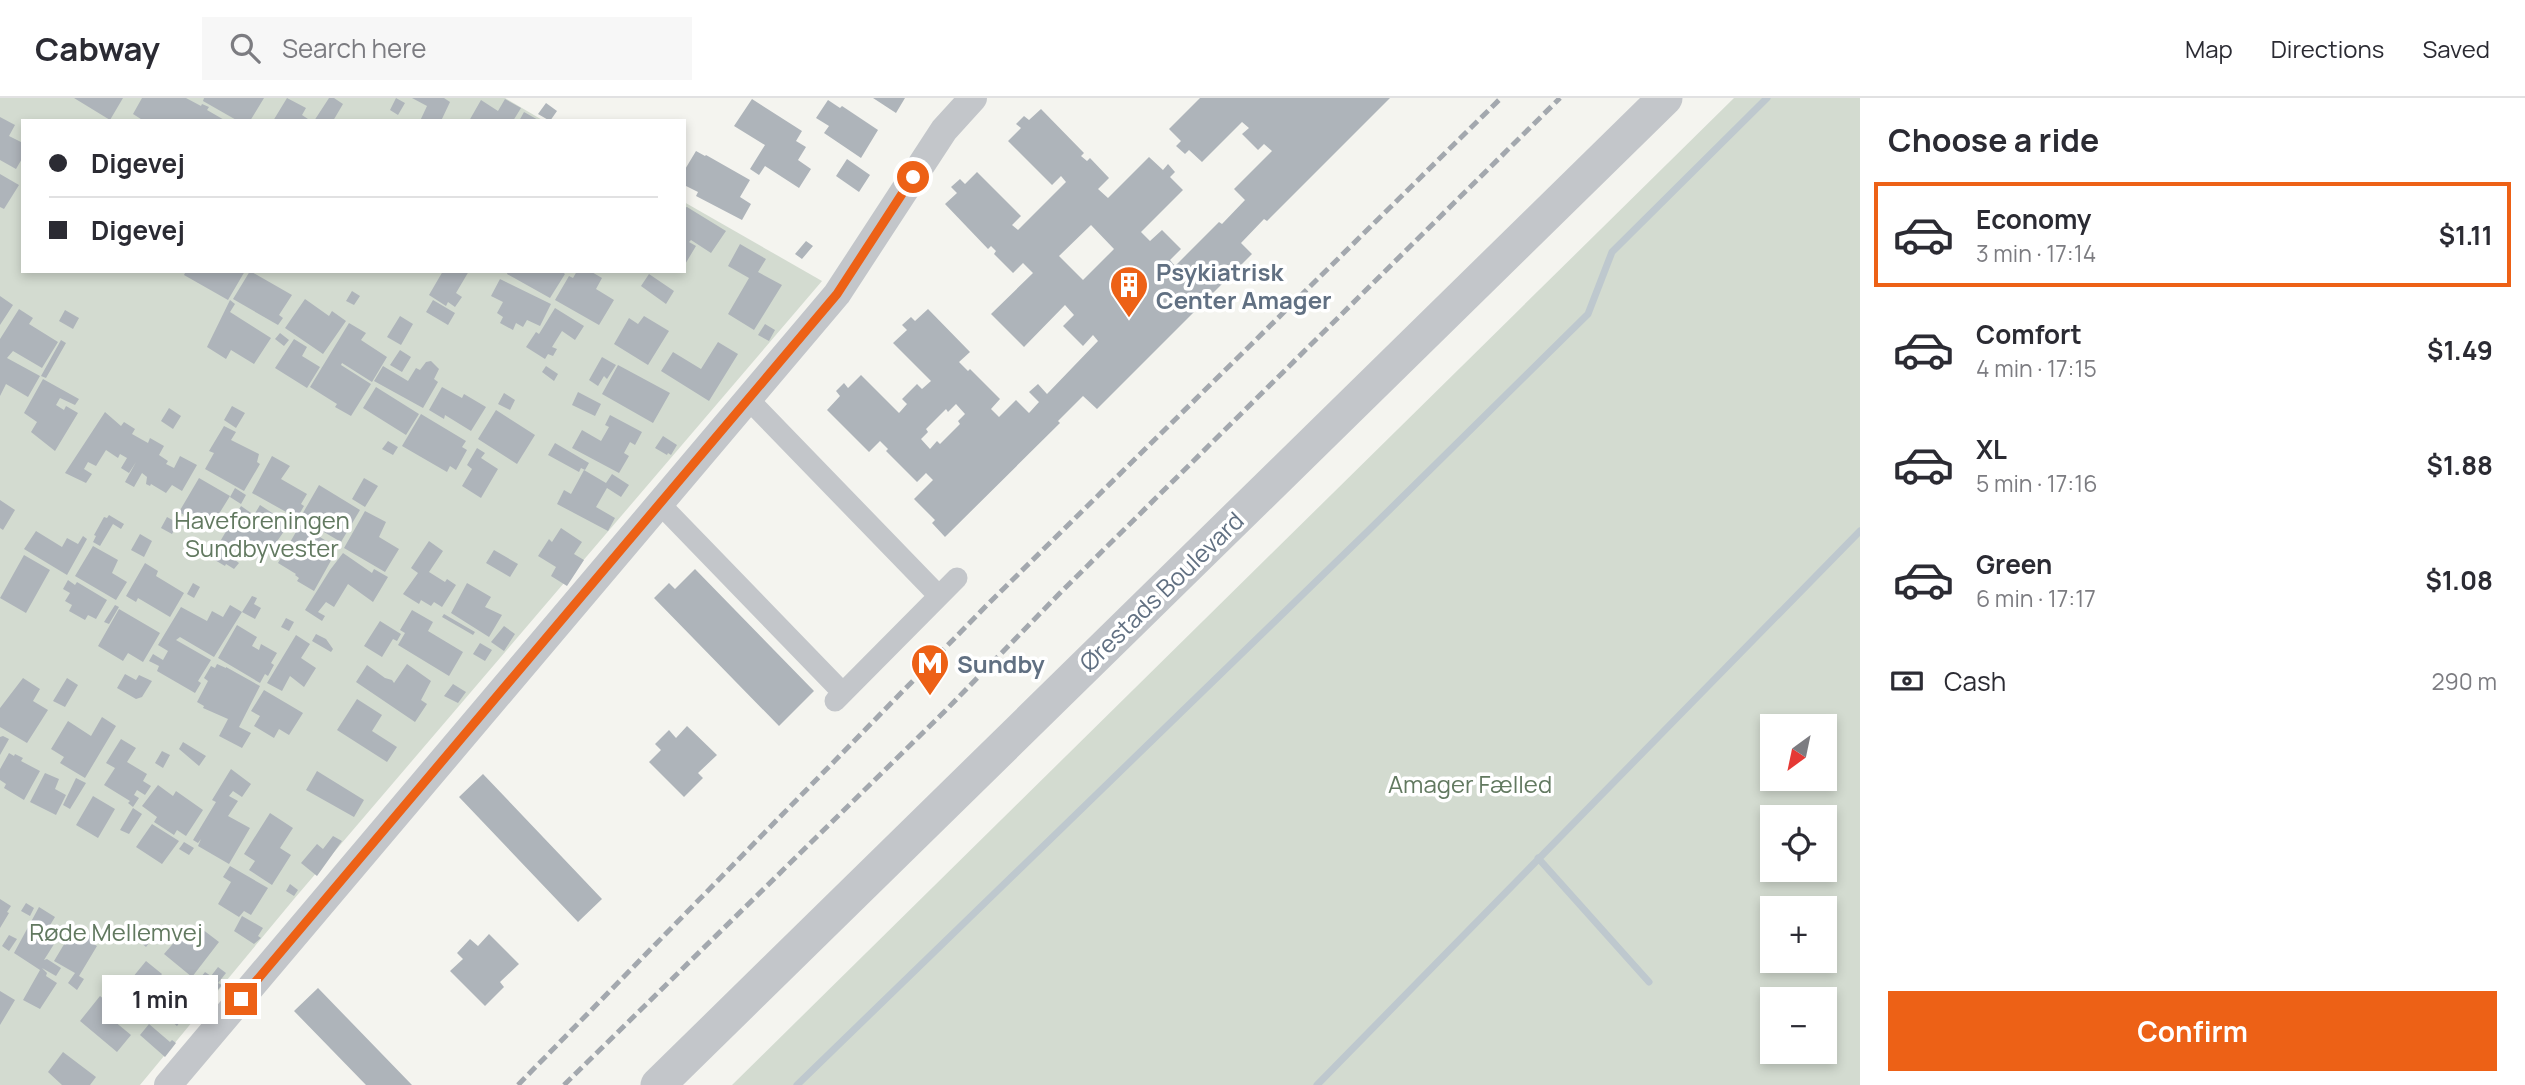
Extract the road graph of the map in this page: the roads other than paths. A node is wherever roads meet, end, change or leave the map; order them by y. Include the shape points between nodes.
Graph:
1 (974, 98) edge
2 (1665, 98) edge
3 (748, 398) junction
4 (659, 503) junction
5 (957, 578) dead end
6 (938, 595) junction
7 (168, 1085) edge
8 (658, 1085) edge

1 - 3 street via 944,130 837,294
2 - 8 street, Ørestads Boulevard
3 - 4 street
3 - 6 street
4 - 6 street via 839,697
4 - 7 street
5 - 6 street

